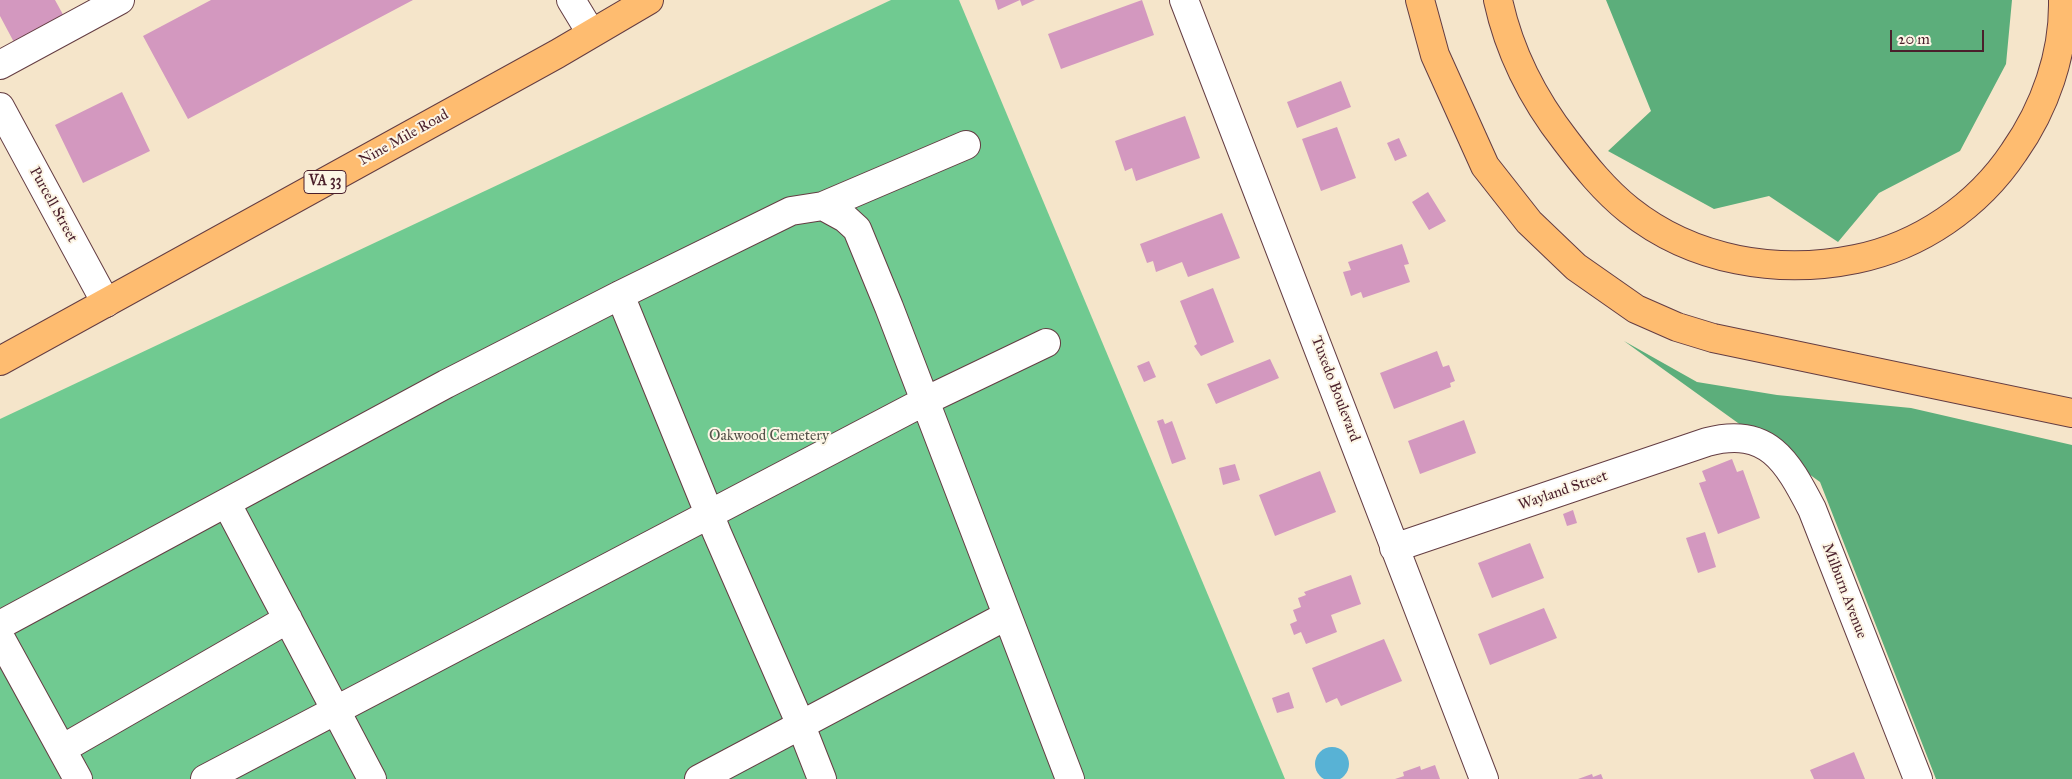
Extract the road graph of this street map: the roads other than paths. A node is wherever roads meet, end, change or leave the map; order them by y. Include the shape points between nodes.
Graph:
1 (120, 0) edge
2 (571, 0) edge
3 (649, 0) edge
4 (1184, 0) edge
5 (1420, 0) edge
6 (1498, 0) edge
7 (2063, 0) edge
8 (591, 33) junction
9 (0, 65) edge
10 (0, 107) edge
11 (966, 145) dead end
12 (823, 206) junction
13 (620, 294) junction
14 (106, 303) junction
15 (1046, 343) dead end
16 (0, 360) edge
17 (925, 402) junction
18 (2072, 413) edge
19 (1732, 437) joint
20 (227, 504) junction
21 (710, 515) junction
22 (1394, 548) junction
23 (1006, 616) junction
24 (288, 619) junction
25 (0, 625) edge
26 (0, 637) edge
27 (335, 710) junction
28 (800, 724) junction
29 (62, 749) junction
30 (78, 779) edge
31 (205, 779) edge
32 (372, 779) edge
33 (699, 779) edge
34 (822, 779) edge
35 (1070, 779) edge
36 (1484, 779) edge
37 (1918, 779) edge

1 - 9 street
2 - 8 street
3 - 8 main road, Nine Mile Road / VA 33
4 - 22 street, Tuxedo Boulevard via 1298,290
5 - 18 main road via 1435,56 1485,166 1498,185 1529,222 1576,267 1636,309 1713,338
6 - 7 main road via 1517,58 1532,90 1552,123 1610,194 1631,212 1677,239 1715,254 1771,266 1798,266 1833,264 1874,256 1904,244 1966,206 1990,184 2024,138 2040,108 2053,72 2061,35
8 - 14 main road, Nine Mile Road / VA 33
10 - 14 street, Purcell Street
11 - 12 street
12 - 13 street via 791,211
12 - 17 street via 857,229
13 - 20 street via 446,384
13 - 21 street
14 - 16 main road, Nine Mile Road / VA 33
15 - 17 street
17 - 21 street
17 - 23 street
19 - 22 street, Wayland Street via 1707,442
19 - 37 street, Milburn Avenue via 1749,438 1767,447 1784,461 1796,478 1812,509
20 - 24 street
20 - 25 street
21 - 27 street
21 - 28 street
22 - 36 street, Tuxedo Boulevard
23 - 28 street
23 - 35 street
24 - 27 street
24 - 29 street
26 - 29 street
27 - 31 street
27 - 32 street
28 - 33 street
28 - 34 street
29 - 30 street

